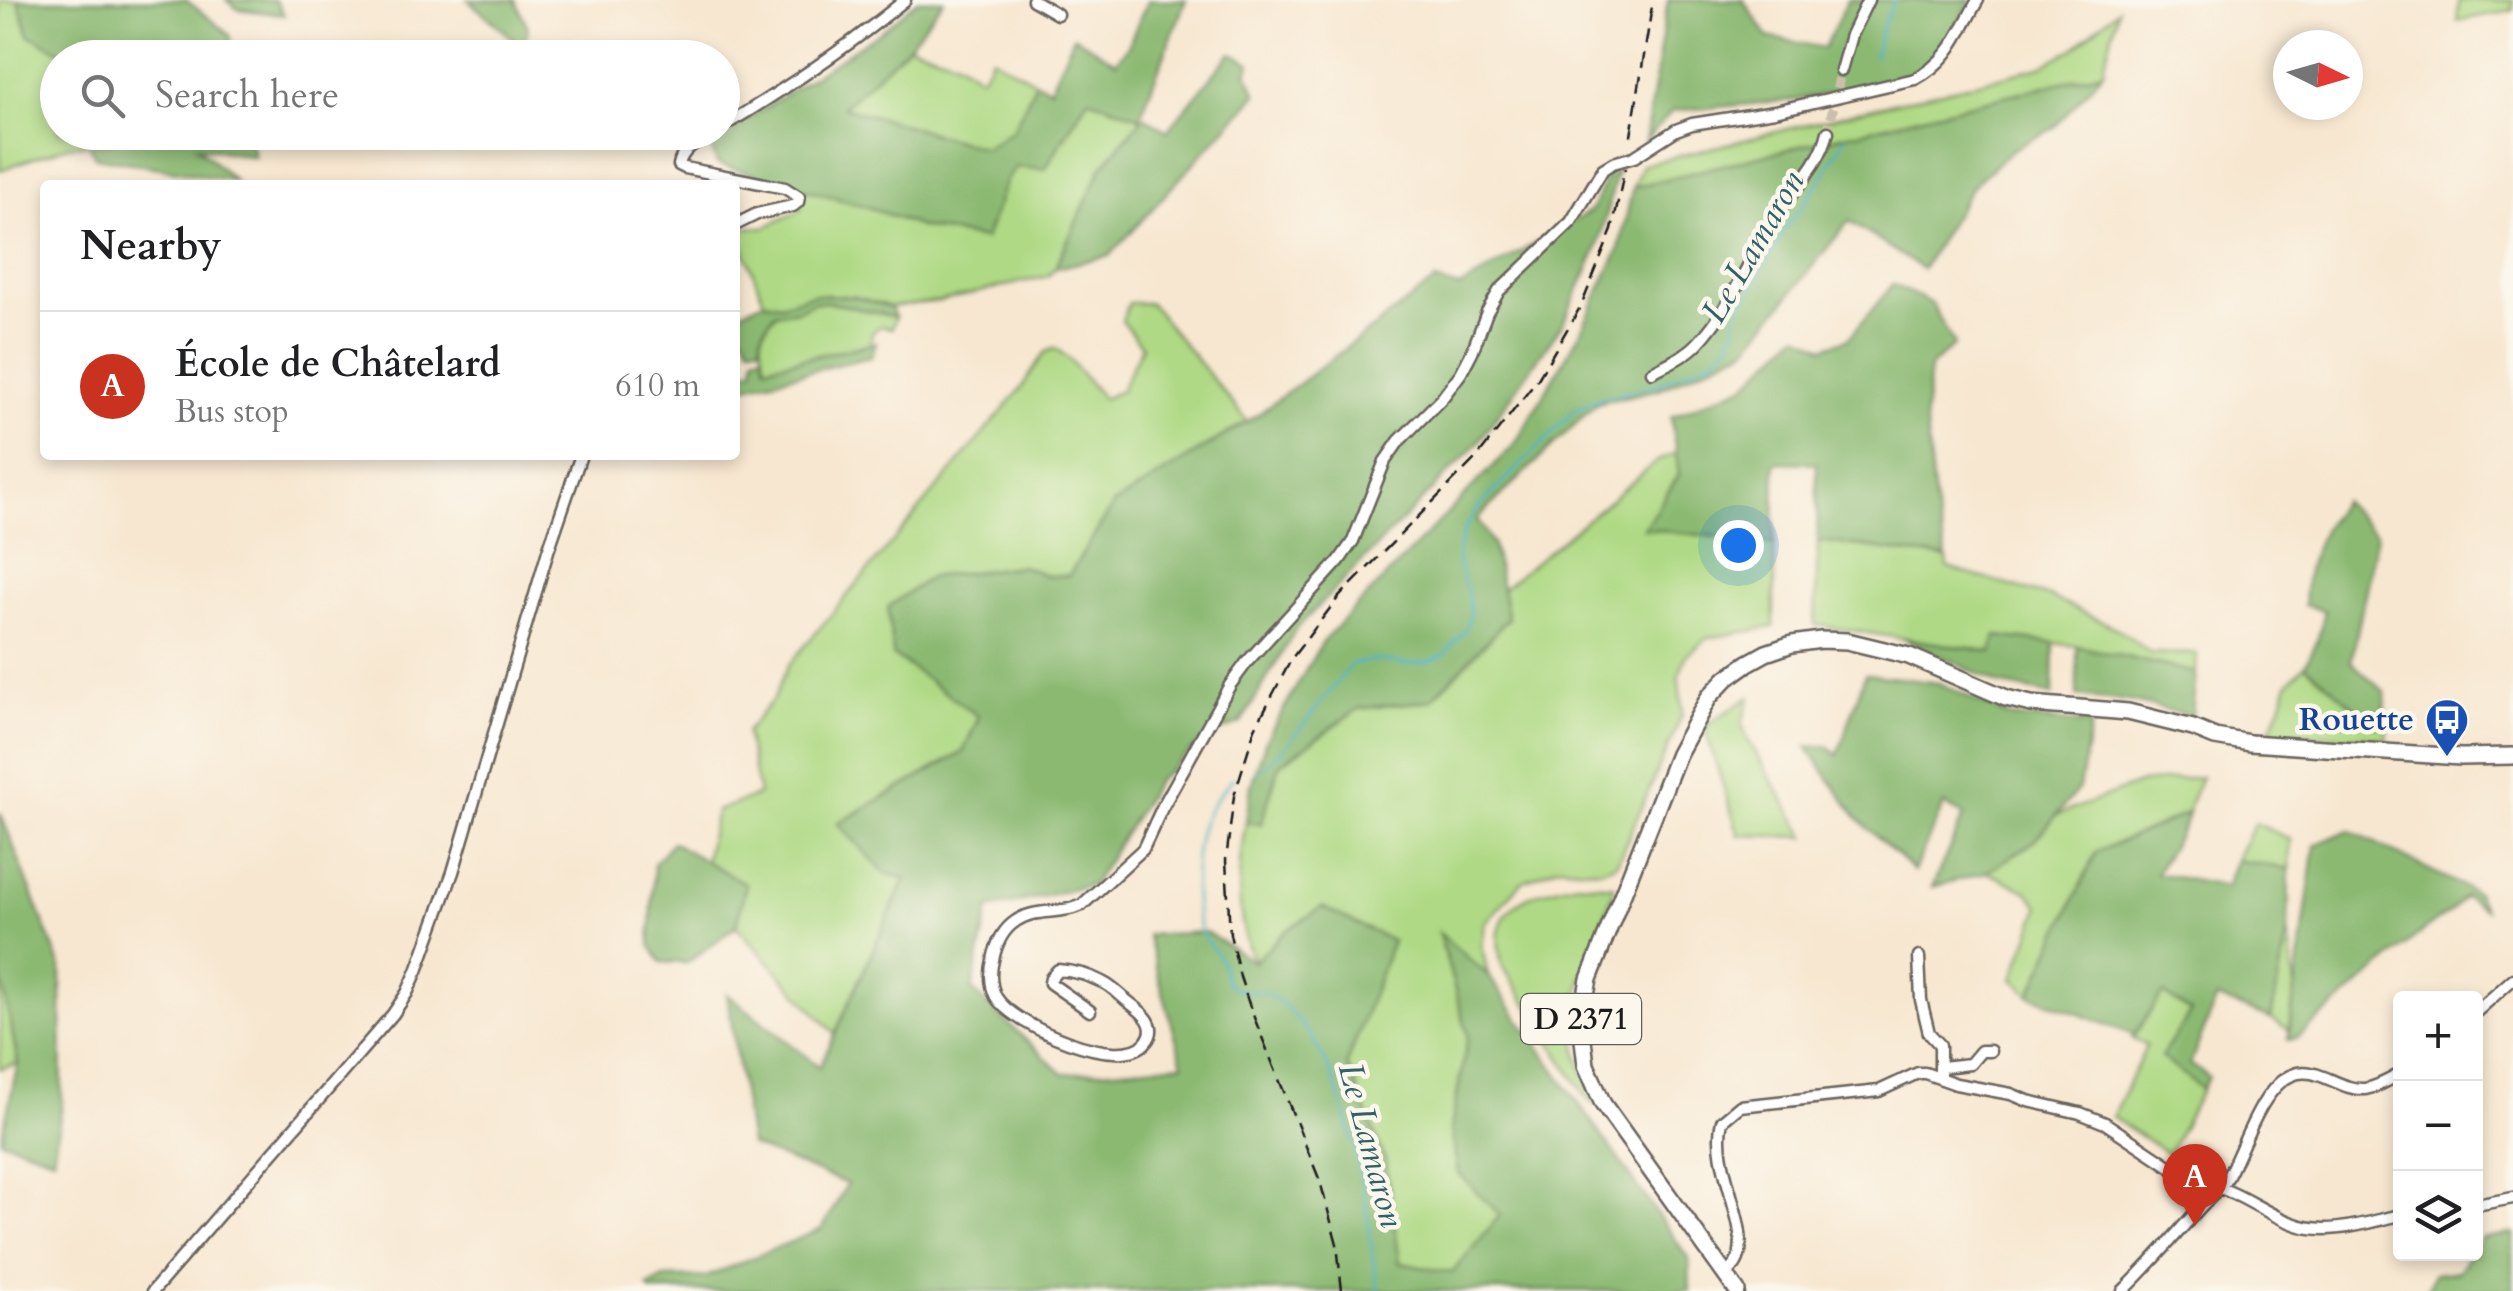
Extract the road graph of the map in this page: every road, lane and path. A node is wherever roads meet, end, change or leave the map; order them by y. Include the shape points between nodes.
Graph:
1 (905, 0) edge
2 (1033, 0) edge
3 (1868, 0) edge
4 (1978, 0) edge
5 (1057, 14) dead end
6 (1841, 70) tunnel mouth
7 (740, 116) edge
8 (1828, 132) tunnel mouth
9 (687, 150) edge
10 (740, 222) edge
11 (1652, 372) dead end
12 (580, 460) edge
13 (2513, 756) edge
14 (1919, 957) dead end
15 (2513, 979) edge
16 (2483, 1006) edge
17 (1090, 1011) dead end
18 (1990, 1051) dead end
19 (1941, 1072) junction
20 (2393, 1078) edge
21 (2222, 1186) junction
22 (2513, 1198) edge
23 (2483, 1204) edge
24 (2197, 1210) junction
25 (2393, 1217) edge
26 (1725, 1274) junction
27 (153, 1291) edge
28 (1736, 1291) edge
29 (2123, 1291) edge

1 - 7 street via 792,86
2 - 5 street
3 - 6 street
4 - 17 street via 1943,60 1915,79 1692,124 1603,169 1571,222 1499,291 1460,373 1386,461 1339,561 1230,685 1143,849 1082,904 1016,920 996,945 996,996 1024,1021 1104,1050 1134,1051 1151,1034 1144,1013 1104,982 1058,970 1050,983
8 - 11 street via 1822,152 1697,346
9 - 10 street via 679,160 684,168 785,188 799,197 793,206
12 - 27 street via 453,872 406,993
13 - 26 main road, D 2371 via 2215,737 2128,712 2006,698 1909,656 1847,641 1792,644 1748,663 1710,697 1678,754 1590,979 1581,1024 1586,1066 1602,1104
14 - 19 street via 1921,1000 1929,1034 1940,1045
15 - 16 street
18 - 19 street
19 - 24 street via 1956,1084 2105,1123 2189,1179
19 - 26 street via 1918,1073 1879,1091 1740,1106 1730,1113 1718,1146 1740,1245 1736,1264
20 - 21 street via 2366,1088 2306,1072 2287,1076 2266,1100
21 - 24 street
21 - 25 street via 2314,1229
22 - 23 street
24 - 29 street
26 - 28 main road, D 2371

